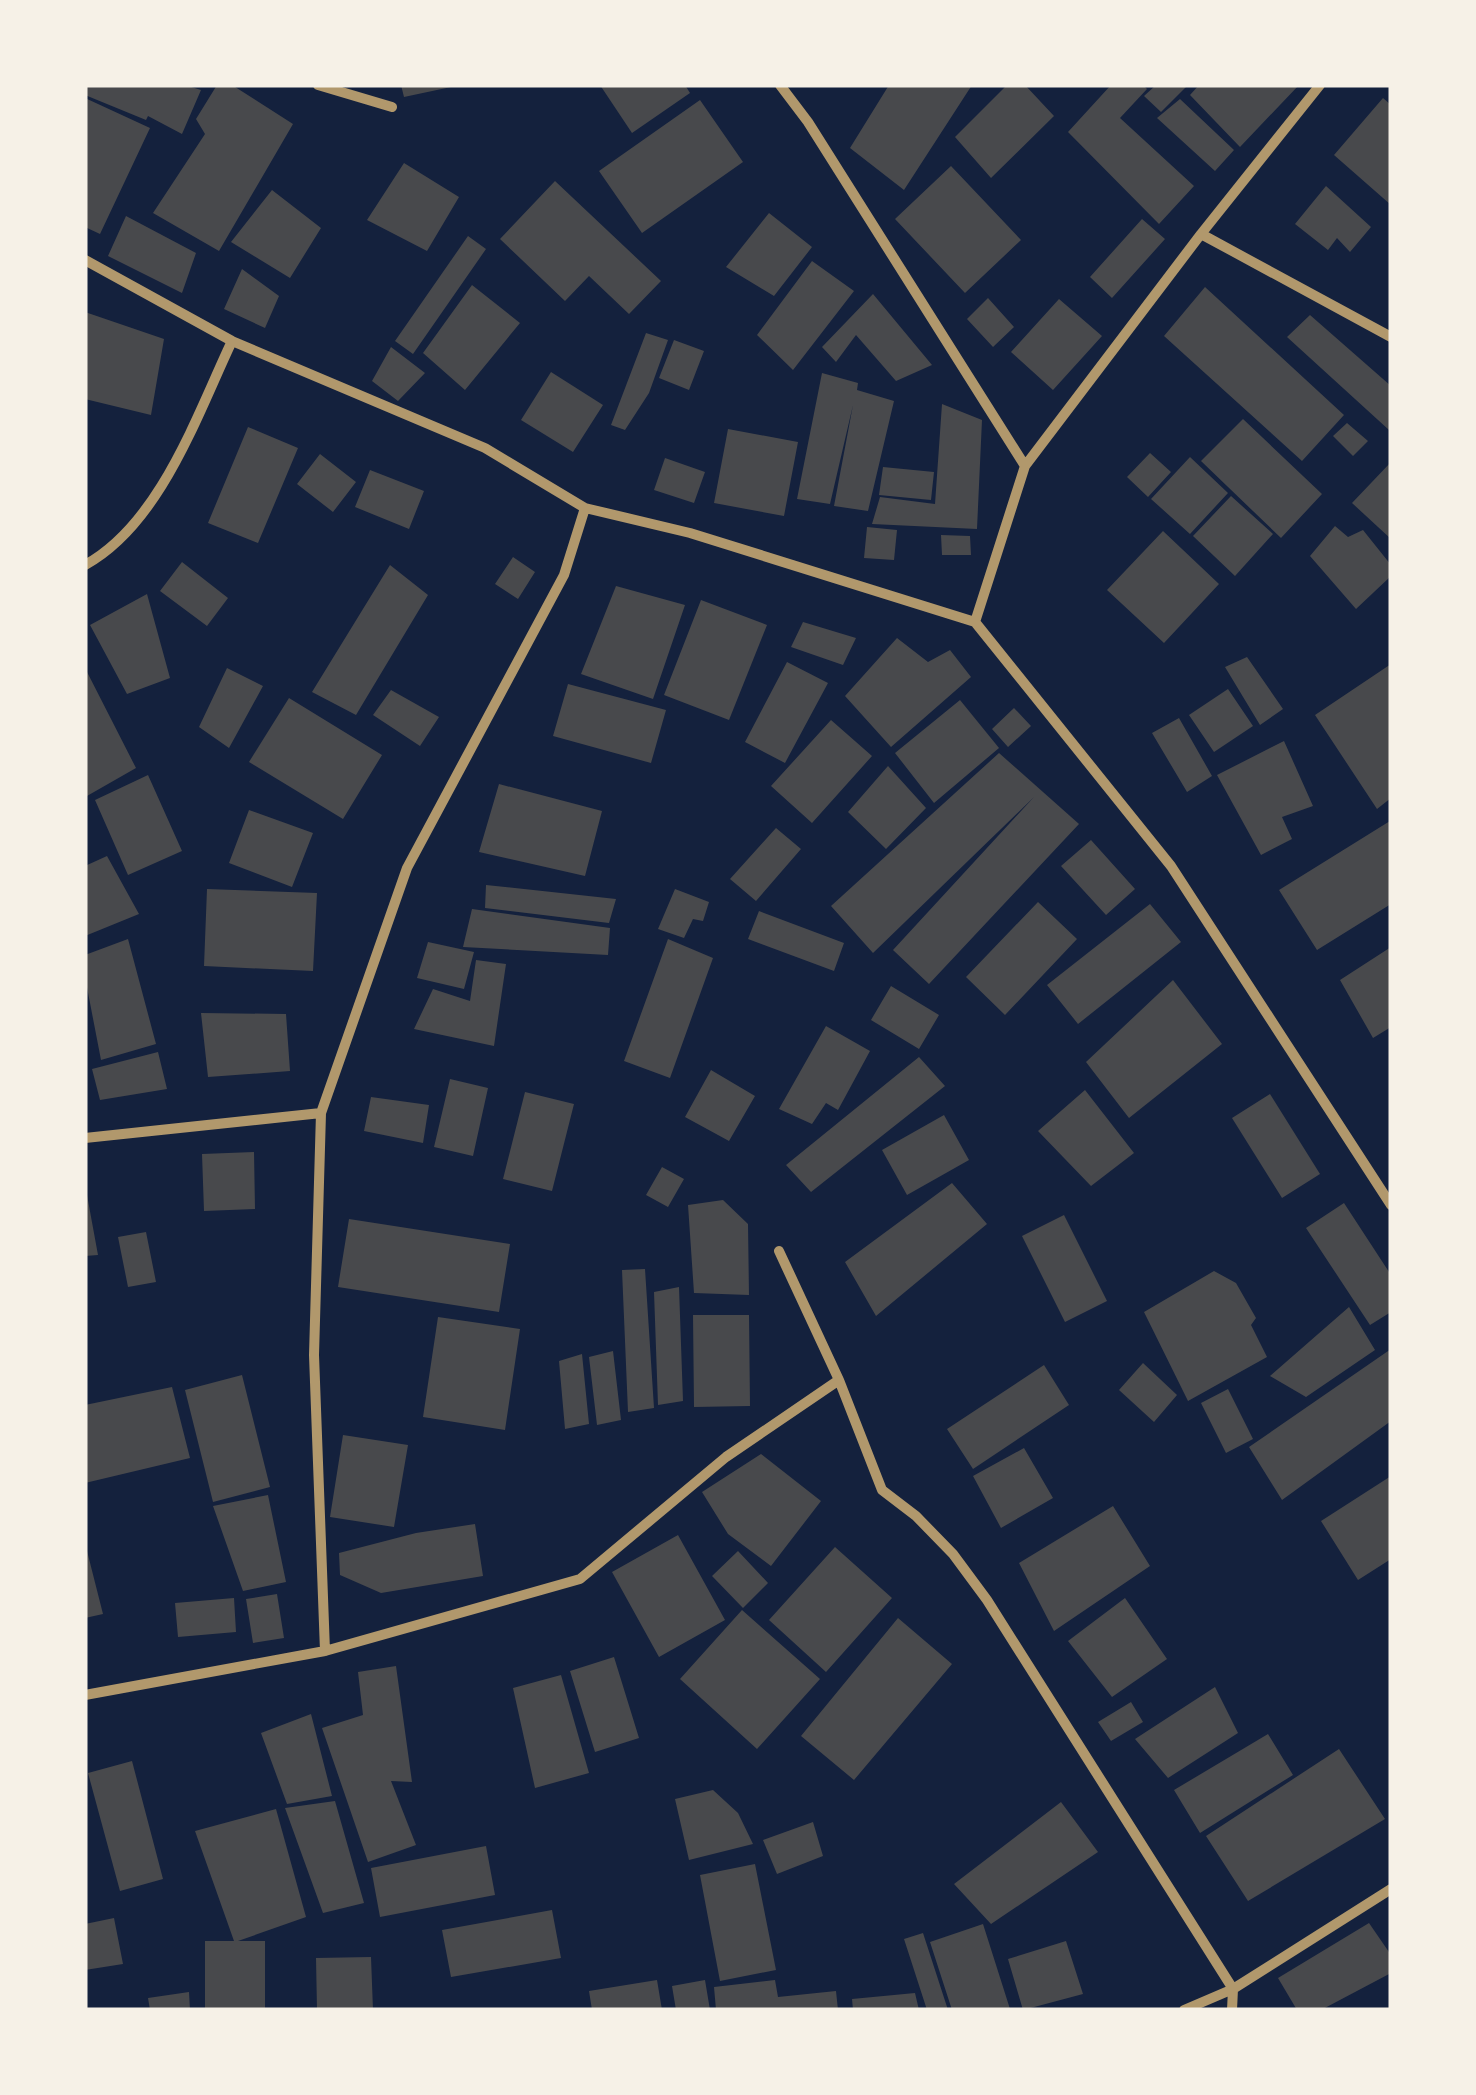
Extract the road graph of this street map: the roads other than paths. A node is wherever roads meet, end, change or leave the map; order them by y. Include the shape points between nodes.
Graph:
1 (318, 85) edge
2 (780, 85) edge
3 (1320, 85) edge
4 (392, 107) dead end
5 (1200, 234) junction
6 (85, 260) edge
7 (1391, 337) edge
8 (232, 341) junction
9 (1024, 466) junction
10 (585, 508) junction
11 (85, 566) edge
12 (975, 622) junction
13 (321, 1114) junction
14 (85, 1138) edge
15 (1391, 1204) edge
16 (779, 1251) dead end
17 (839, 1380) junction
18 (325, 1651) junction
19 (85, 1695) edge
20 (1391, 1888) edge
21 (1233, 1989) junction
22 (1184, 2010) edge
23 (1232, 2010) edge

1 - 4 street
2 - 9 street
3 - 5 street
5 - 7 street
5 - 9 street
6 - 8 street
8 - 10 street via 485,448
8 - 11 street via 164,481 133,525
9 - 12 street
10 - 12 street
10 - 13 street via 564,575 407,868
12 - 15 street via 1171,866
13 - 14 street
13 - 18 street via 314,1355
16 - 17 street
17 - 18 street via 726,1457 580,1579
17 - 21 street via 882,1490 953,1554 987,1600
18 - 19 street
20 - 21 street
21 - 22 street
21 - 23 street

